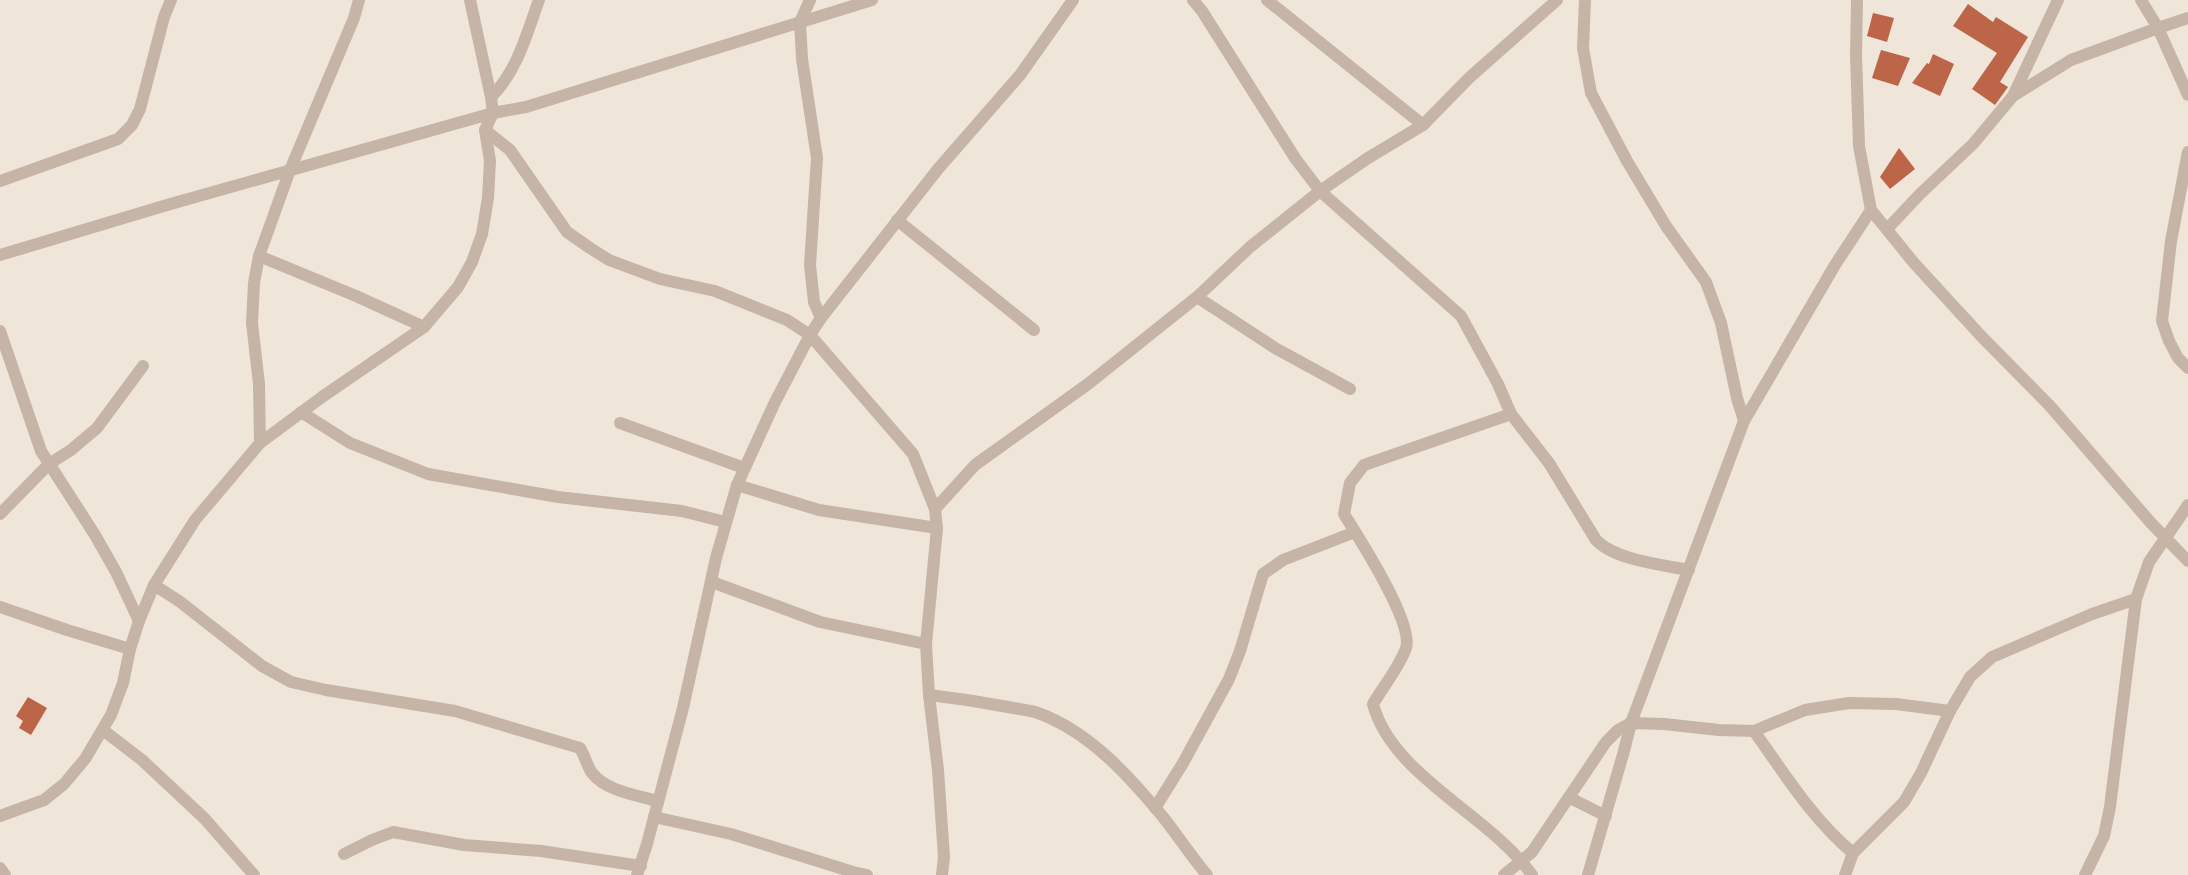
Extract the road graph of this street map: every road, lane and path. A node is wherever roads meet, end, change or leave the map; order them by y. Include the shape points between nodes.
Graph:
1 (359, 0) edge
2 (470, 0) edge
3 (539, 0) edge
4 (810, 0) edge
5 (872, 0) edge
6 (1073, 0) edge
7 (1192, 0) edge
8 (1267, 0) edge
9 (1557, 0) edge
10 (1585, 0) edge
11 (1857, 0) edge
12 (2058, 0) edge
13 (2141, 0) edge
14 (166, 2) edge
15 (2188, 18) edge
16 (800, 22) junction
17 (2158, 28) junction
18 (2013, 96) junction
19 (2188, 96) edge
20 (492, 97) junction
21 (493, 114) junction
22 (1423, 124) junction
23 (485, 130) junction
24 (2188, 152) edge
25 (290, 170) junction
26 (0, 181) edge
27 (1320, 191) junction
28 (1871, 210) junction
29 (897, 220) junction
30 (1888, 228) junction
31 (1, 252) edge
32 (259, 256) junction
33 (1197, 297) junction
34 (821, 318) junction
35 (424, 327) junction
36 (1034, 330) dead end
37 (0, 331) edge
38 (810, 335) junction
39 (142, 366) dead end
40 (2188, 368) edge
41 (1350, 389) dead end
42 (302, 412) junction
43 (1511, 414) junction
44 (1744, 422) junction
45 (620, 423) dead end
46 (260, 443) junction
47 (49, 464) junction
48 (744, 468) junction
49 (737, 485) junction
50 (2188, 505) edge
51 (935, 509) junction
52 (0, 514) edge
53 (725, 522) junction
54 (937, 528) junction
55 (1355, 532) junction
56 (2164, 537) junction
57 (2188, 561) edge
58 (1689, 570) junction
59 (712, 582) junction
60 (154, 585) junction
61 (2136, 599) junction
62 (0, 607) edge
63 (139, 621) junction
64 (926, 644) junction
65 (130, 649) junction
66 (929, 695) junction
67 (1950, 711) junction
68 (1630, 723) junction
69 (103, 730) junction
70 (1754, 731) junction
71 (1570, 798) junction
72 (657, 801) junction
73 (1155, 808) junction
74 (0, 816) edge
75 (1606, 816) junction
76 (654, 817) junction
77 (344, 854) dead end
78 (1853, 854) junction
79 (1522, 861) junction
80 (0, 868) edge
81 (639, 870) edge
82 (5, 875) edge
83 (254, 875) edge
84 (867, 875) edge
85 (942, 875) edge
86 (1207, 875) edge
87 (1504, 875) edge
88 (1532, 875) edge
89 (1588, 875) edge
90 (1845, 875) edge
91 (2085, 875) edge

1 - 25 street
2 - 20 street
3 - 20 street via 515,64 504,85
4 - 16 street
5 - 16 street
6 - 29 street via 1020,75
7 - 27 street
8 - 22 street
9 - 22 street via 1469,78
10 - 44 street via 1582,48 1591,93 1666,226 1706,282 1722,323
11 - 28 street via 1860,146
12 - 18 street
13 - 17 street
14 - 26 street via 140,110 132,125 118,139
15 - 17 street
16 - 21 street via 526,107
16 - 34 street via 802,59 817,158 810,265 814,302
17 - 18 street via 2071,60
17 - 19 street
18 - 30 street via 1973,144
20 - 21 street
21 - 23 street
21 - 25 street
22 - 27 street
23 - 35 street via 490,160 482,234 472,262 458,286
23 - 38 street via 510,150 568,232 609,260 660,279 715,291 787,320
24 - 40 street via 2162,320 2178,358
25 - 31 street
25 - 32 street
27 - 33 street via 1250,247
27 - 43 street via 1461,316
28 - 30 street
28 - 44 street via 1835,265
29 - 34 street
29 - 36 street
30 - 56 street via 1914,263 2050,406
32 - 35 street
32 - 46 street via 252,323 259,384
33 - 41 street via 1275,348
33 - 51 street via 1088,384 975,466
34 - 38 street
35 - 42 street
37 - 47 street via 23,402
38 - 48 street
38 - 51 street via 912,454
39 - 47 street via 97,428
42 - 46 street
42 - 53 street via 350,443 428,474 558,497 682,511
43 - 55 street via 1364,465 1350,483 1344,514
43 - 58 street via 1549,463 1576,510 1604,548
44 - 58 street
45 - 48 street
46 - 60 street via 195,520
47 - 52 street
47 - 63 street via 95,535
48 - 49 street
49 - 53 street
49 - 54 street via 819,510
50 - 56 street
51 - 54 street
53 - 59 street
54 - 64 street
55 - 73 street via 1283,560 1263,574 1229,679
55 - 79 street via 1399,613 1408,638 1401,659 1374,704 1377,719 1400,751 1432,784 1507,844
56 - 57 street
56 - 61 street via 2149,562
58 - 68 street
59 - 64 street via 820,622
59 - 72 street via 683,708
60 - 63 street
60 - 72 street via 262,666 291,682 455,711 567,743 580,748 592,772 601,781 613,788
61 - 67 street via 2092,614 1992,657 1970,677
61 - 91 street via 2110,807 2104,836
62 - 65 street
63 - 65 street
64 - 66 street
65 - 69 street via 123,683
66 - 73 street via 966,698 1038,713 1074,731 1108,757
66 - 85 street via 938,770 944,857
67 - 70 street via 1896,704 1849,703 1805,710
67 - 78 street via 1904,802
68 - 70 street
68 - 71 street via 1606,742
68 - 75 street
69 - 74 street via 64,784 44,800
69 - 83 street via 142,760 204,818
70 - 78 street via 1818,818
71 - 75 street
71 - 79 street
72 - 76 street
73 - 86 street
75 - 89 street
76 - 81 street
76 - 84 street via 731,834
77 - 81 street via 393,832 541,852
78 - 90 street
79 - 87 street
79 - 88 street
80 - 82 street

